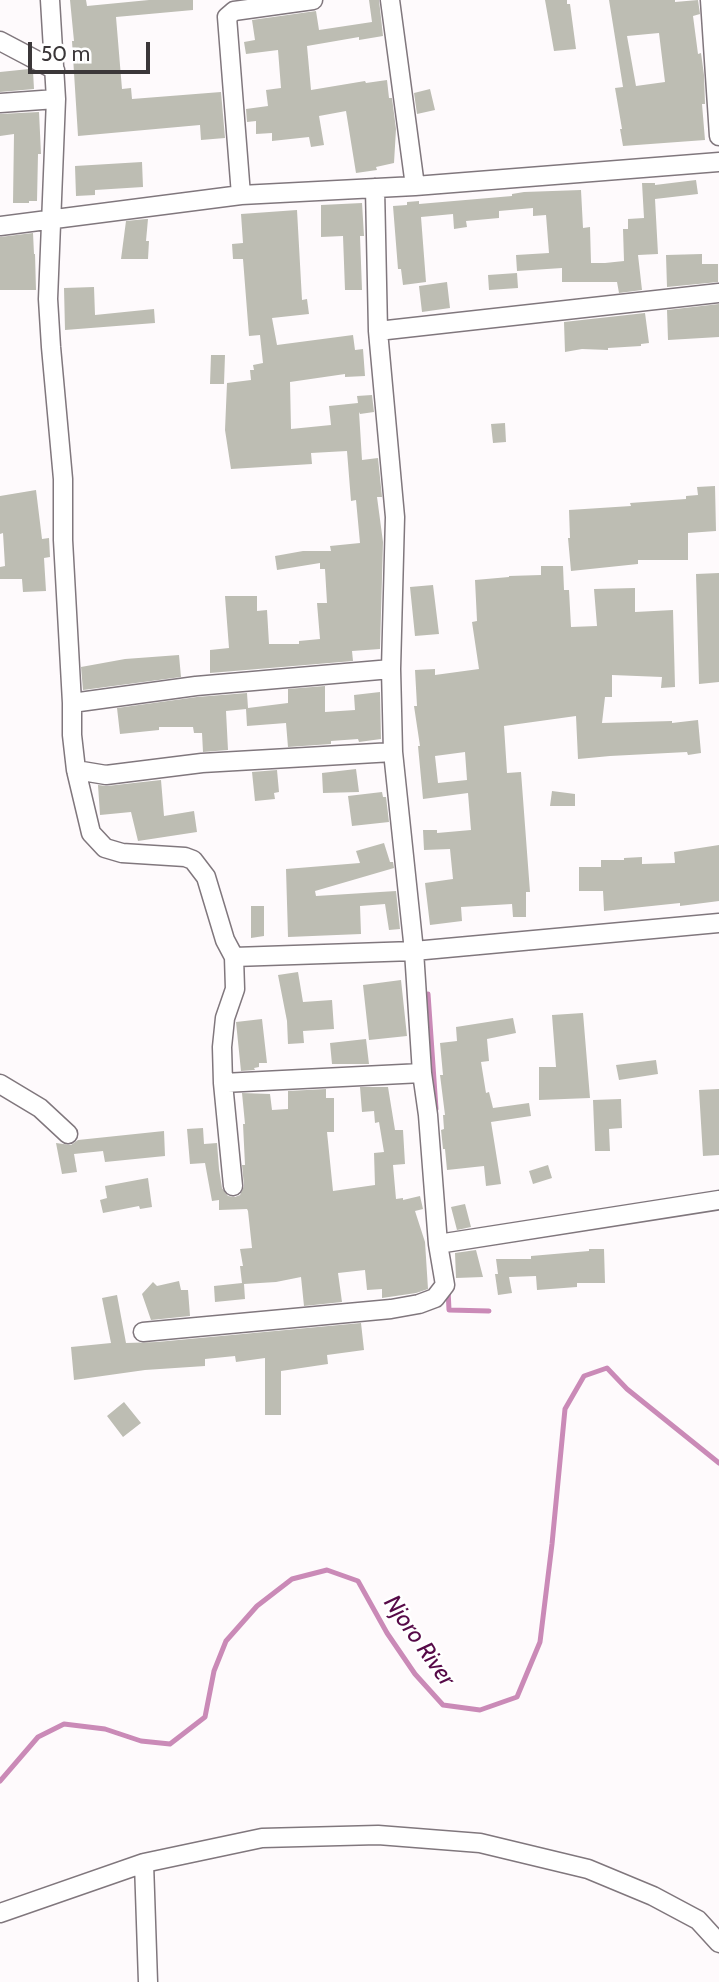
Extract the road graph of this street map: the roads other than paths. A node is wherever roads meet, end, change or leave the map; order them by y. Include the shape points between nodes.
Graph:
1 (50, 0) edge
2 (313, 0) edge
3 (390, 0) edge
4 (710, 0) edge
5 (0, 41) edge
6 (55, 70) junction
7 (56, 99) junction
8 (0, 103) edge
9 (719, 135) edge
10 (719, 162) edge
11 (415, 186) junction
12 (375, 188) junction
13 (241, 195) junction
14 (51, 218) junction
15 (0, 226) edge
16 (719, 293) edge
17 (378, 331) junction
18 (391, 669) junction
19 (72, 703) junction
20 (393, 752) junction
21 (76, 770) junction
22 (719, 923) edge
23 (414, 951) junction
24 (234, 957) junction
25 (422, 1073) junction
26 (223, 1083) junction
27 (0, 1084) edge
28 (68, 1134) dead end
29 (233, 1186) dead end
30 (719, 1200) edge
31 (438, 1244) junction
32 (143, 1332) dead end
33 (144, 1863) junction
34 (0, 1913) edge
35 (719, 1943) edge
36 (148, 1982) edge

1 - 6 street
2 - 13 street via 233,11 227,17
3 - 11 street
4 - 9 street
5 - 6 street
6 - 7 street
7 - 8 street
7 - 14 street
10 - 11 street
11 - 12 street
12 - 13 street
12 - 17 street
13 - 14 street
14 - 15 street
14 - 19 street via 48,299 63,479
16 - 17 street
17 - 18 street via 395,517
18 - 19 street
18 - 20 street
19 - 21 street
20 - 21 street via 202,763 106,775
20 - 23 street
21 - 24 street via 90,833 105,848 185,857 199,867
22 - 23 street
23 - 24 street
23 - 25 street
24 - 26 street via 235,989 222,1047
25 - 26 street
25 - 31 street
26 - 29 street
27 - 28 street via 40,1108
30 - 31 street
31 - 32 street via 444,1284 435,1298 419,1304
33 - 34 street
33 - 35 street via 262,1838 378,1835 480,1843 588,1869 653,1896 698,1920
33 - 36 street

